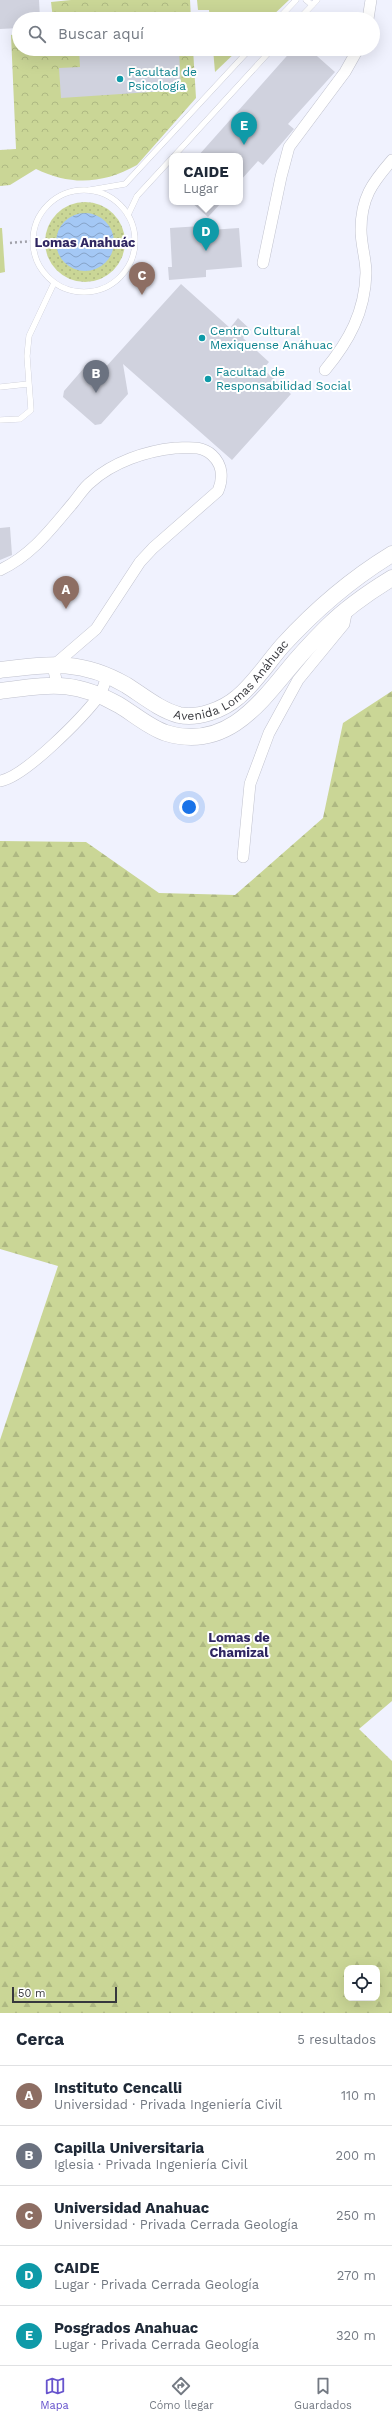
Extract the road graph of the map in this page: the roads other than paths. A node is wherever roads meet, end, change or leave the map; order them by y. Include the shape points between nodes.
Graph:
1 (296, 0) edge
2 (306, 0) edge
3 (317, 0) edge
4 (371, 0) edge
5 (312, 5) junction
6 (285, 12) edge
7 (306, 12) edge
8 (369, 12) edge
9 (244, 56) edge
10 (266, 56) edge
11 (354, 56) edge
12 (177, 153) edge
13 (392, 160) edge
14 (169, 161) edge
15 (86, 190) junction
16 (128, 215) junction
17 (263, 263) dead end
18 (54, 284) junction
19 (325, 370) dead end
20 (28, 384) junction
21 (0, 387) edge
22 (0, 420) edge
23 (392, 554) edge
24 (0, 570) edge
25 (392, 578) edge
26 (347, 609) junction
27 (53, 666) junction
28 (0, 670) edge
29 (107, 676) junction
30 (57, 684) junction
31 (0, 691) edge
32 (100, 695) junction
33 (0, 781) edge
34 (243, 857) dead end

1 - 6 lane
2 - 5 lane
3 - 5 lane
4 - 8 street
5 - 7 lane
9 - 15 lane via 125,184
10 - 12 lane
11 - 17 street via 289,147 280,177
13 - 19 street via 369,188 363,208 361,230 366,274 354,330
14 - 16 lane via 137,196
15 - 16 lane via 112,199
15 - 18 lane via 72,191 59,196 48,204 36,221 32,241 34,257 42,272
16 - 18 lane via 134,231 135,249 130,265 119,279 104,289 87,293 70,291
18 - 20 lane via 29,336
20 - 21 lane
20 - 22 lane via 31,410 20,419
23 - 29 main road, Avenida Lomas Anáhuac via 342,589 318,610 272,657 245,690 220,708 199,715 176,714
24 - 27 street via 23,558 37,546 90,482 108,469 136,456 162,449 203,449 215,457 219,464 221,478 218,492 153,548 140,562 96,629
25 - 26 main road, Avenida Lomas Anáhuac
26 - 32 main road, Avenida Lomas Anáhuac via 313,642 250,714 215,732 188,737 164,732
26 - 34 street via 344,624 298,680 269,733 250,784
27 - 28 main road, Avenida Lomas Anáhuac
27 - 29 main road, Avenida Lomas Anáhuac via 73,665
27 - 30 street
29 - 32 street
30 - 31 main road, Avenida Lomas Anáhuac
30 - 32 main road, Avenida Lomas Anáhuac
32 - 33 street via 41,757 7,780

